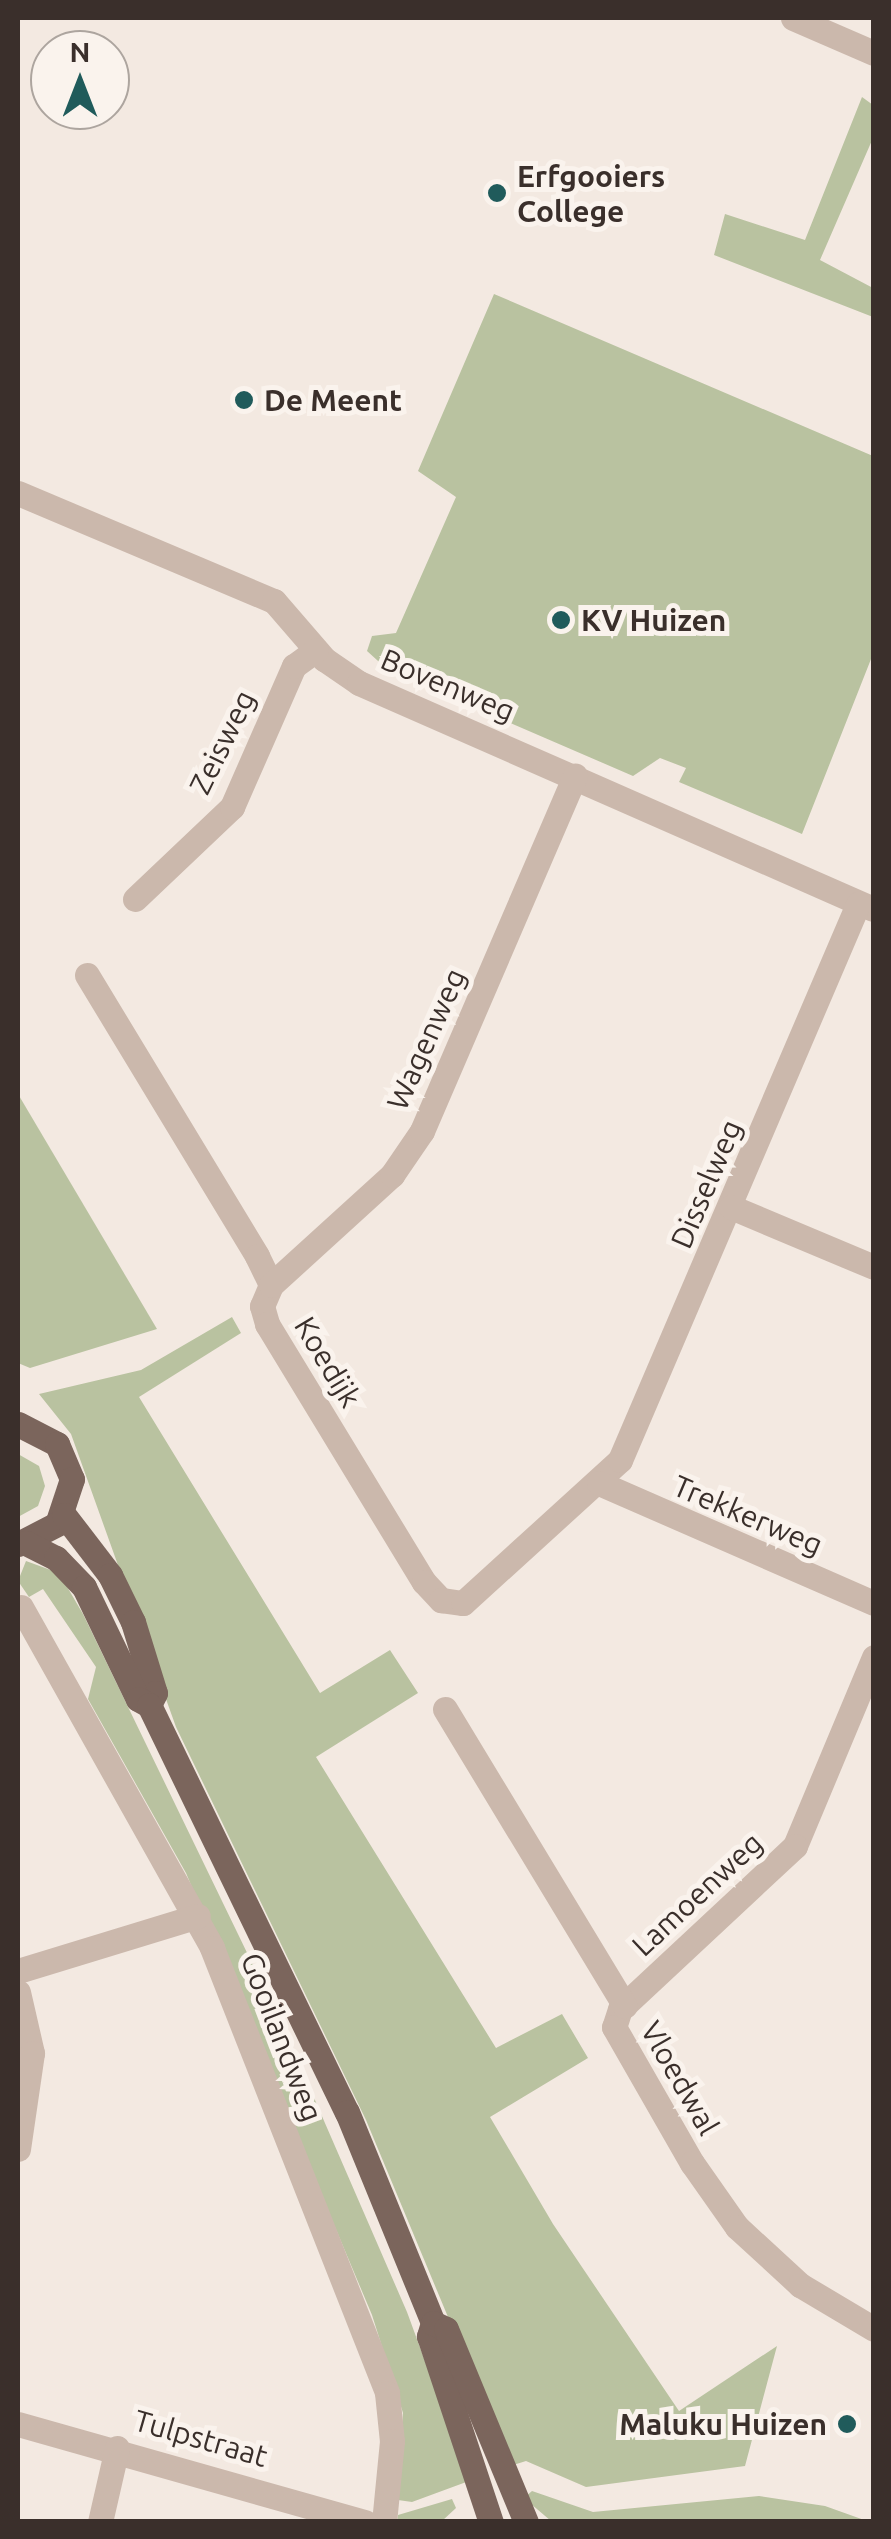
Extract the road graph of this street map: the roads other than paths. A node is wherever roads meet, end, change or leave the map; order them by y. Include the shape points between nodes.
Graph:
1 (793, 18) edge
2 (874, 53) edge
3 (18, 493) edge
4 (316, 650) junction
5 (575, 775) junction
6 (135, 900) dead end
7 (866, 907) edge
8 (87, 976) dead end
9 (731, 1207) junction
10 (874, 1266) edge
11 (271, 1284) junction
12 (18, 1424) edge
13 (599, 1483) junction
14 (64, 1514) junction
15 (22, 1543) edge
16 (874, 1603) edge
17 (21, 1606) dead end
18 (874, 1657) edge
19 (150, 1705) junction
20 (445, 1709) dead end
21 (198, 1916) junction
22 (18, 1971) edge
23 (18, 1992) edge
24 (625, 2006) junction
25 (18, 2149) edge
26 (433, 2323) junction
27 (874, 2330) edge
28 (18, 2424) edge
29 (117, 2448) junction
30 (100, 2522) edge
31 (365, 2522) edge
32 (384, 2522) edge
33 (491, 2522) edge
34 (526, 2522) edge

1 - 2 street
3 - 4 street, Bovenweg via 274,601
4 - 5 street, Bovenweg via 359,683
4 - 6 street, Zeisweg via 294,666 232,806
5 - 7 street, Bovenweg
5 - 11 street, Wagenweg via 422,1132 392,1175
7 - 9 street, Disselweg
8 - 11 street, Koedijk
9 - 10 street
9 - 13 street, Disselweg via 640,1420
11 - 13 street, Koedijk via 262,1306 268,1324 441,1600 477,1596
12 - 14 main road via 50,1438 68,1460 72,1488
13 - 16 street, Trekkerweg
14 - 15 main road
14 - 19 main road, Gooilandweg via 110,1575 134,1622 155,1693
15 - 19 main road, Gooilandweg via 77,1577 138,1698
17 - 21 street, Gooilandweg
18 - 24 street, Lamoenweg via 795,1846
19 - 26 main road, Gooilandweg via 348,2112
20 - 24 street, Vloedwal
21 - 22 street
21 - 32 street, Gooilandweg via 387,2393 392,2441
23 - 25 street via 32,2066
24 - 27 street, Vloedwal via 614,2020 618,2041 728,2216 788,2276
26 - 33 main road, Gooilandweg via 429,2336
26 - 34 main road, Gooilandweg via 446,2329
28 - 29 street, Tulpstraat
29 - 30 street
29 - 31 street, Tulpstraat

